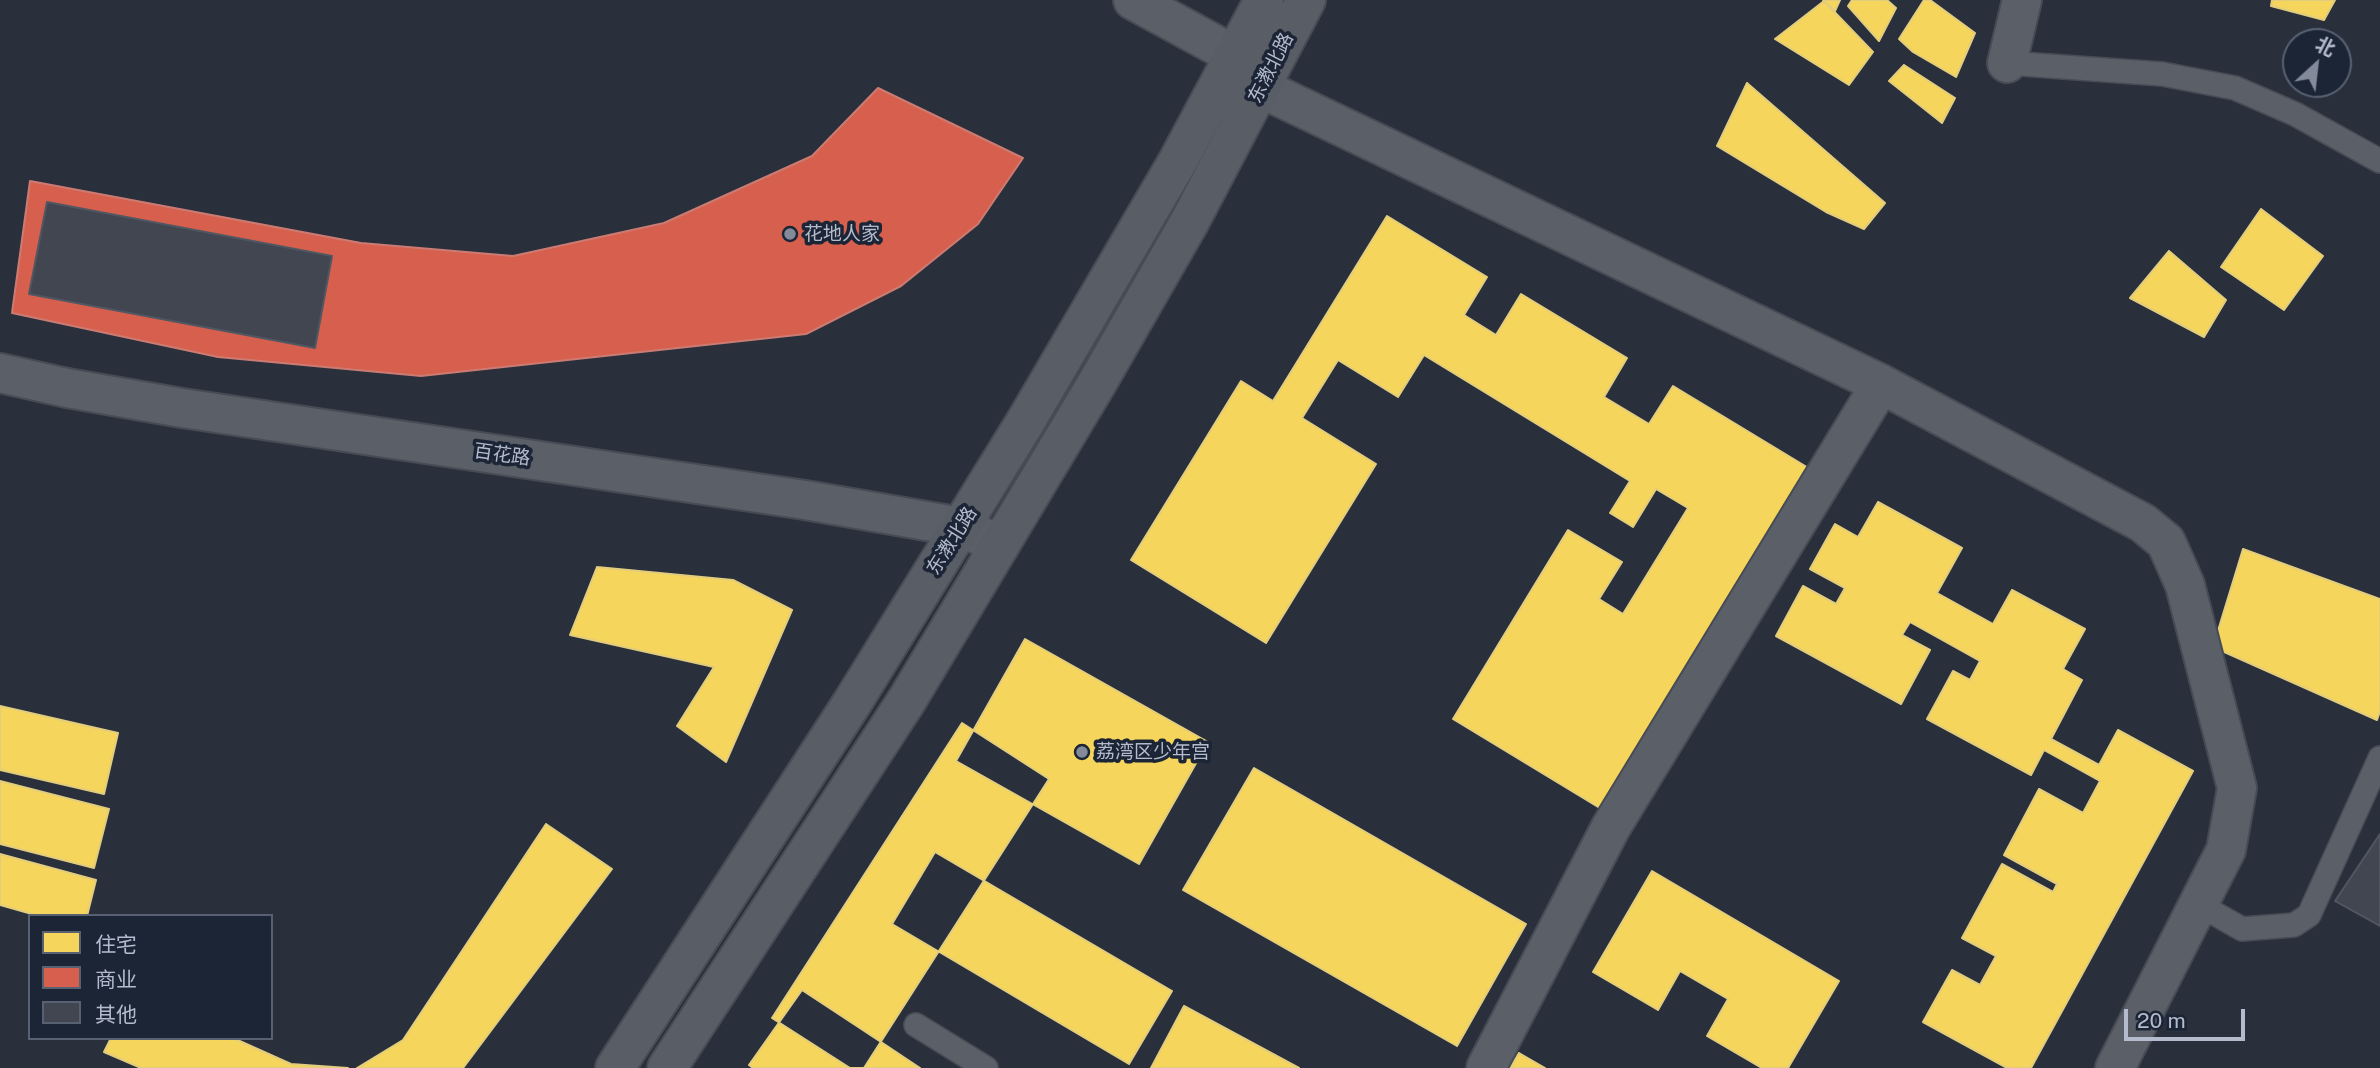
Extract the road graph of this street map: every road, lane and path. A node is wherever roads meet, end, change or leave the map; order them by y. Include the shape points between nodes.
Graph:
1 (1133, 0) edge
2 (1264, 0) edge
3 (2022, 0) edge
4 (1300, 2) edge
5 (1234, 55) junction
6 (2007, 62) joint
7 (1261, 88) junction
8 (2380, 161) edge
9 (0, 373) edge
10 (1881, 384) junction
11 (961, 527) junction
12 (1000, 545) junction
13 (2380, 758) edge
14 (2198, 904) junction
15 (916, 1025) dead end
16 (615, 1068) edge
17 (667, 1068) edge
18 (986, 1068) edge
19 (1486, 1068) edge
20 (2115, 1068) edge

1 - 5 street
2 - 5 main road, 东漖北路
3 - 6 street
4 - 7 main road, 东漖北路
5 - 7 street
5 - 11 main road, 东漖北路 via 1178,161
6 - 8 lane via 2162,74 2235,88 2295,114
7 - 10 street
7 - 12 main road, 东漖北路 via 1117,349
9 - 11 street, 百花路 via 183,408
10 - 14 street via 2143,523 2166,542 2185,585 2237,788 2225,850
10 - 19 street via 1611,827
11 - 12 street, 百花路
11 - 16 main road, 东漖北路
12 - 17 main road, 东漖北路 via 907,700
13 - 14 lane via 2309,915 2294,925 2242,929
14 - 20 street
15 - 18 lane

